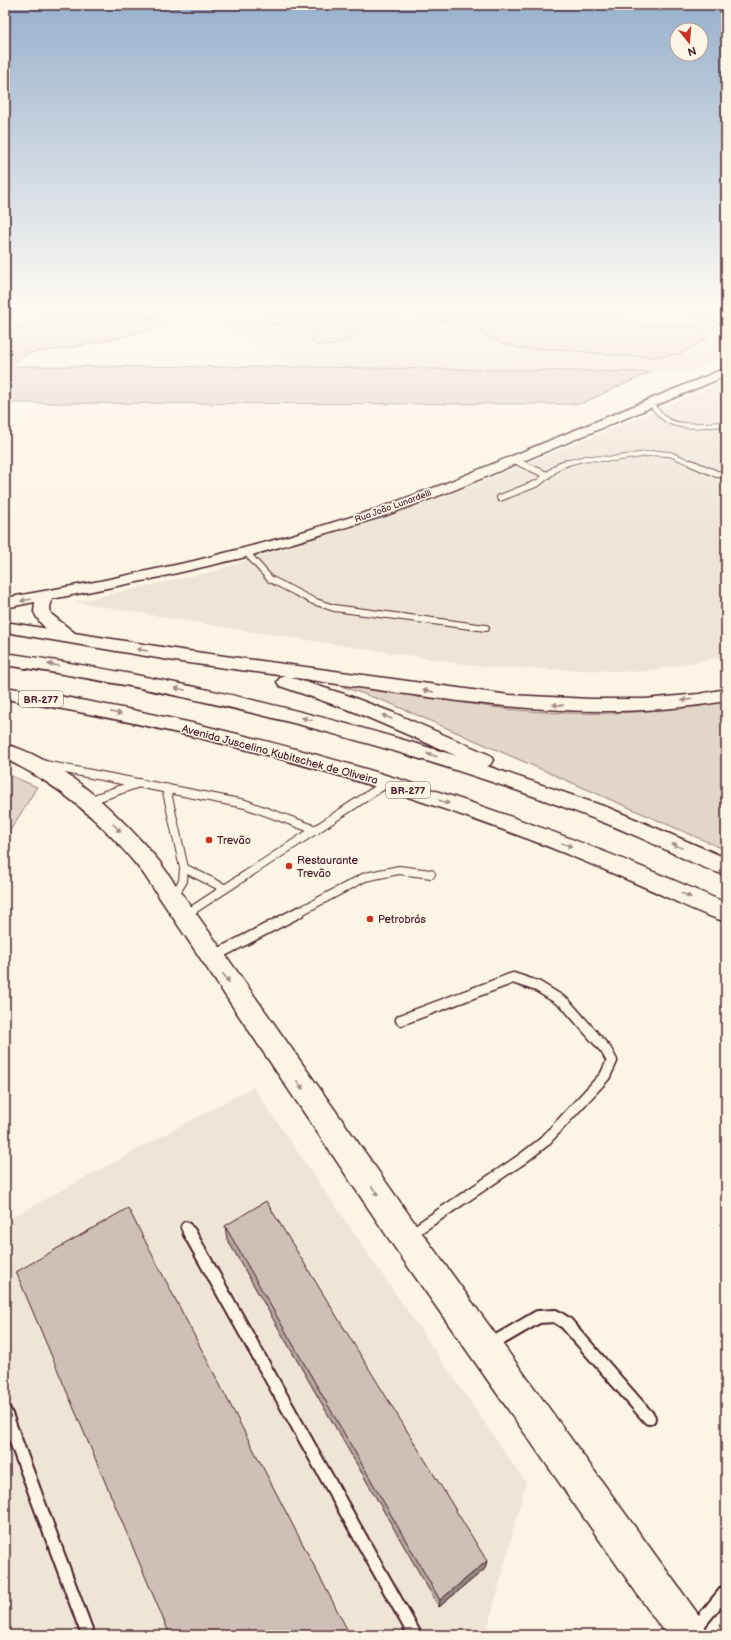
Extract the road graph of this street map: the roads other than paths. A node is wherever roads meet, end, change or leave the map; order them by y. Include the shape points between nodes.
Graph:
1 (695, 385) edge
2 (650, 403) junction
3 (726, 424) edge
4 (514, 460) junction
5 (547, 475) junction
6 (726, 475) edge
7 (500, 498) dead end
8 (246, 551) junction
9 (46, 596) junction
10 (5, 603) edge
11 (5, 627) edge
12 (486, 628) dead end
13 (5, 632) edge
14 (70, 638) junction
15 (181, 656) junction
16 (5, 659) edge
17 (5, 693) edge
18 (726, 695) edge
19 (5, 700) edge
20 (78, 705) junction
21 (18, 756) edge
22 (140, 783) junction
23 (387, 783) junction
24 (166, 788) junction
25 (88, 801) junction
26 (601, 813) junction
27 (316, 830) junction
28 (726, 867) edge
29 (184, 868) junction
30 (431, 874) dead end
31 (224, 888) junction
32 (178, 906) junction
33 (726, 913) edge
34 (212, 956) junction
35 (402, 1020) dead end
36 (186, 1227) dead end
37 (406, 1237) junction
38 (485, 1348) junction
39 (5, 1412) edge
40 (649, 1418) dead end
41 (726, 1591) edge
42 (88, 1635) edge
43 (415, 1635) edge
44 (690, 1635) edge

1 - 2 street, Rua João Lunardelli
2 - 3 lane via 671,422
2 - 4 street, Rua João Lunardelli
4 - 5 lane
4 - 8 street, Rua João Lunardelli via 382,512
5 - 6 lane via 560,465 575,460 612,459 655,453 670,454 717,474
5 - 7 lane via 538,483
8 - 9 street, Rua João Lunardelli
8 - 12 lane via 270,579 313,601 334,608
9 -> 10 street, Rua João Lunardelli
9 - 14 street via 42,605 44,617
11 - 14 main road
13 - 14 main road
15 -> 14 main road
18 -> 15 main road via 669,703 563,705 509,701
26 -> 15 main road via 438,739 322,693 267,676
26 -> 16 main road via 485,772 280,712 156,684
17 - 20 main road, Avenida Juscelino Kubitschek de Oliveira / BR-277
19 - 20 main road
20 -> 23 main road, Avenida Juscelino Kubitschek de Oliveira / BR-277 via 204,732
21 - 22 lane
21 - 25 main road via 65,783
22 - 24 lane
22 - 25 lane
23 - 27 lane
23 -> 33 main road, Avenida Juscelino Kubitschek de Oliveira / BR-277 via 573,847
24 - 27 lane via 245,804
24 - 29 lane
25 -> 32 main road via 134,845
28 -> 26 main road
27 - 31 lane
29 - 31 lane
29 - 32 lane
30 - 34 lane via 399,870 365,877
31 - 32 lane
32 - 34 main road
34 -> 37 main road
35 - 37 lane via 513,978 537,986 565,1003 606,1050 612,1061 605,1076 544,1142
36 - 43 lane
37 - 38 main road
38 - 40 lane via 538,1317 555,1316 566,1323
38 - 44 main road
39 - 42 lane
41 - 44 lane

